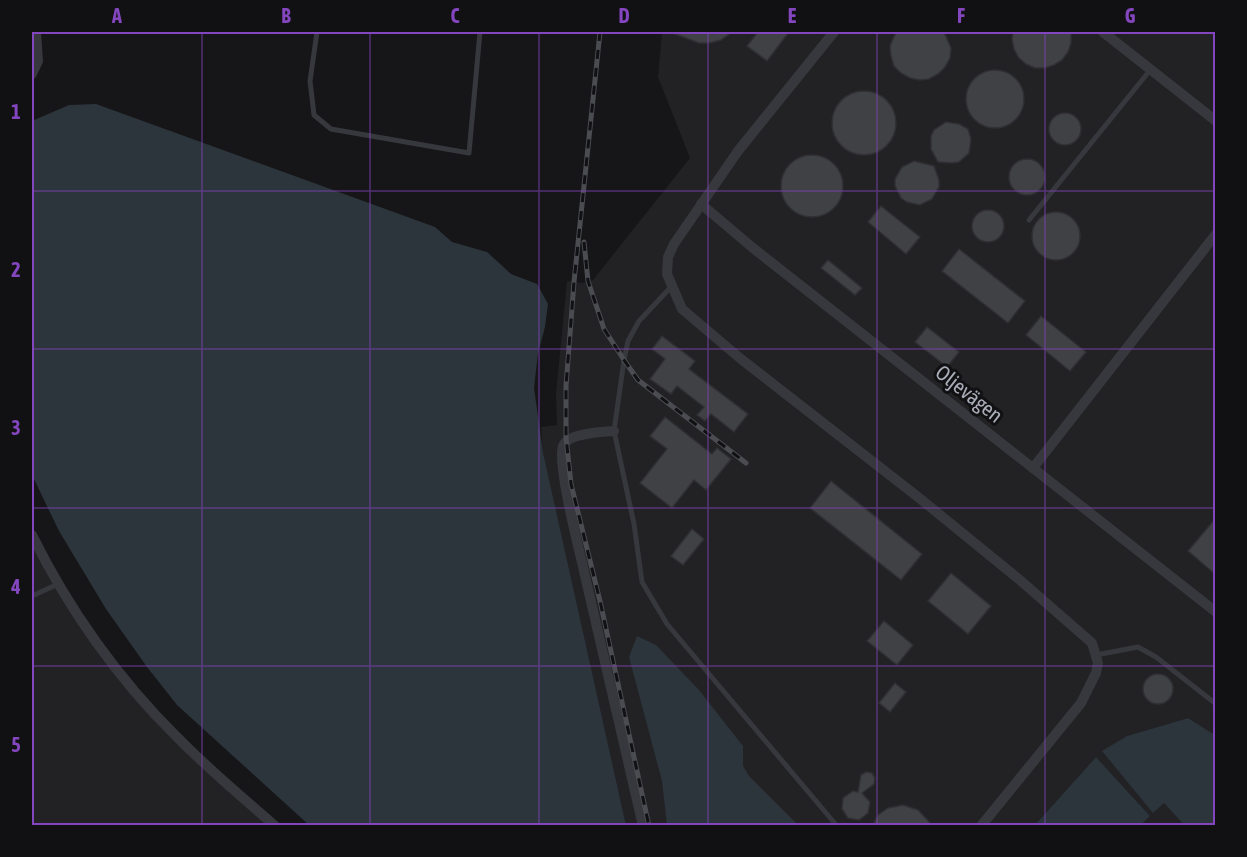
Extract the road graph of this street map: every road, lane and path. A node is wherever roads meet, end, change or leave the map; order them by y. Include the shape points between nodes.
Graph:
1 (36, 32) edge
2 (316, 32) edge
3 (480, 32) edge
4 (834, 32) edge
5 (1103, 32) edge
6 (1151, 69) junction
7 (32, 74) edge
8 (1215, 121) edge
9 (701, 204) junction
10 (1029, 220) dead end
11 (1215, 234) edge
12 (671, 287) junction
13 (614, 431) junction
14 (1033, 468) junction
15 (32, 535) edge
16 (58, 584) junction
17 (32, 596) edge
18 (1215, 612) edge
19 (1096, 655) junction
20 (1215, 704) edge
21 (275, 825) edge
22 (643, 825) edge
23 (837, 825) edge
24 (981, 825) edge

1 - 7 street via 38,61
2 - 3 lane via 310,81 314,116 331,129 469,153
4 - 9 street via 738,151
5 - 6 street
6 - 8 street
6 - 10 lane
9 - 12 street via 668,257
9 - 14 street, Oljevägen
11 - 14 street
12 - 13 lane via 639,321 628,341
12 - 19 street via 682,309 1021,581 1092,643
13 - 22 street via 577,435 566,441 562,459 570,514
13 - 23 lane via 642,582 656,608
14 - 18 street, Oljevägen
15 - 16 street
16 - 17 lane
16 - 21 street via 94,637 174,735
19 - 20 lane via 1138,646
19 - 24 street via 1096,673 1081,703

